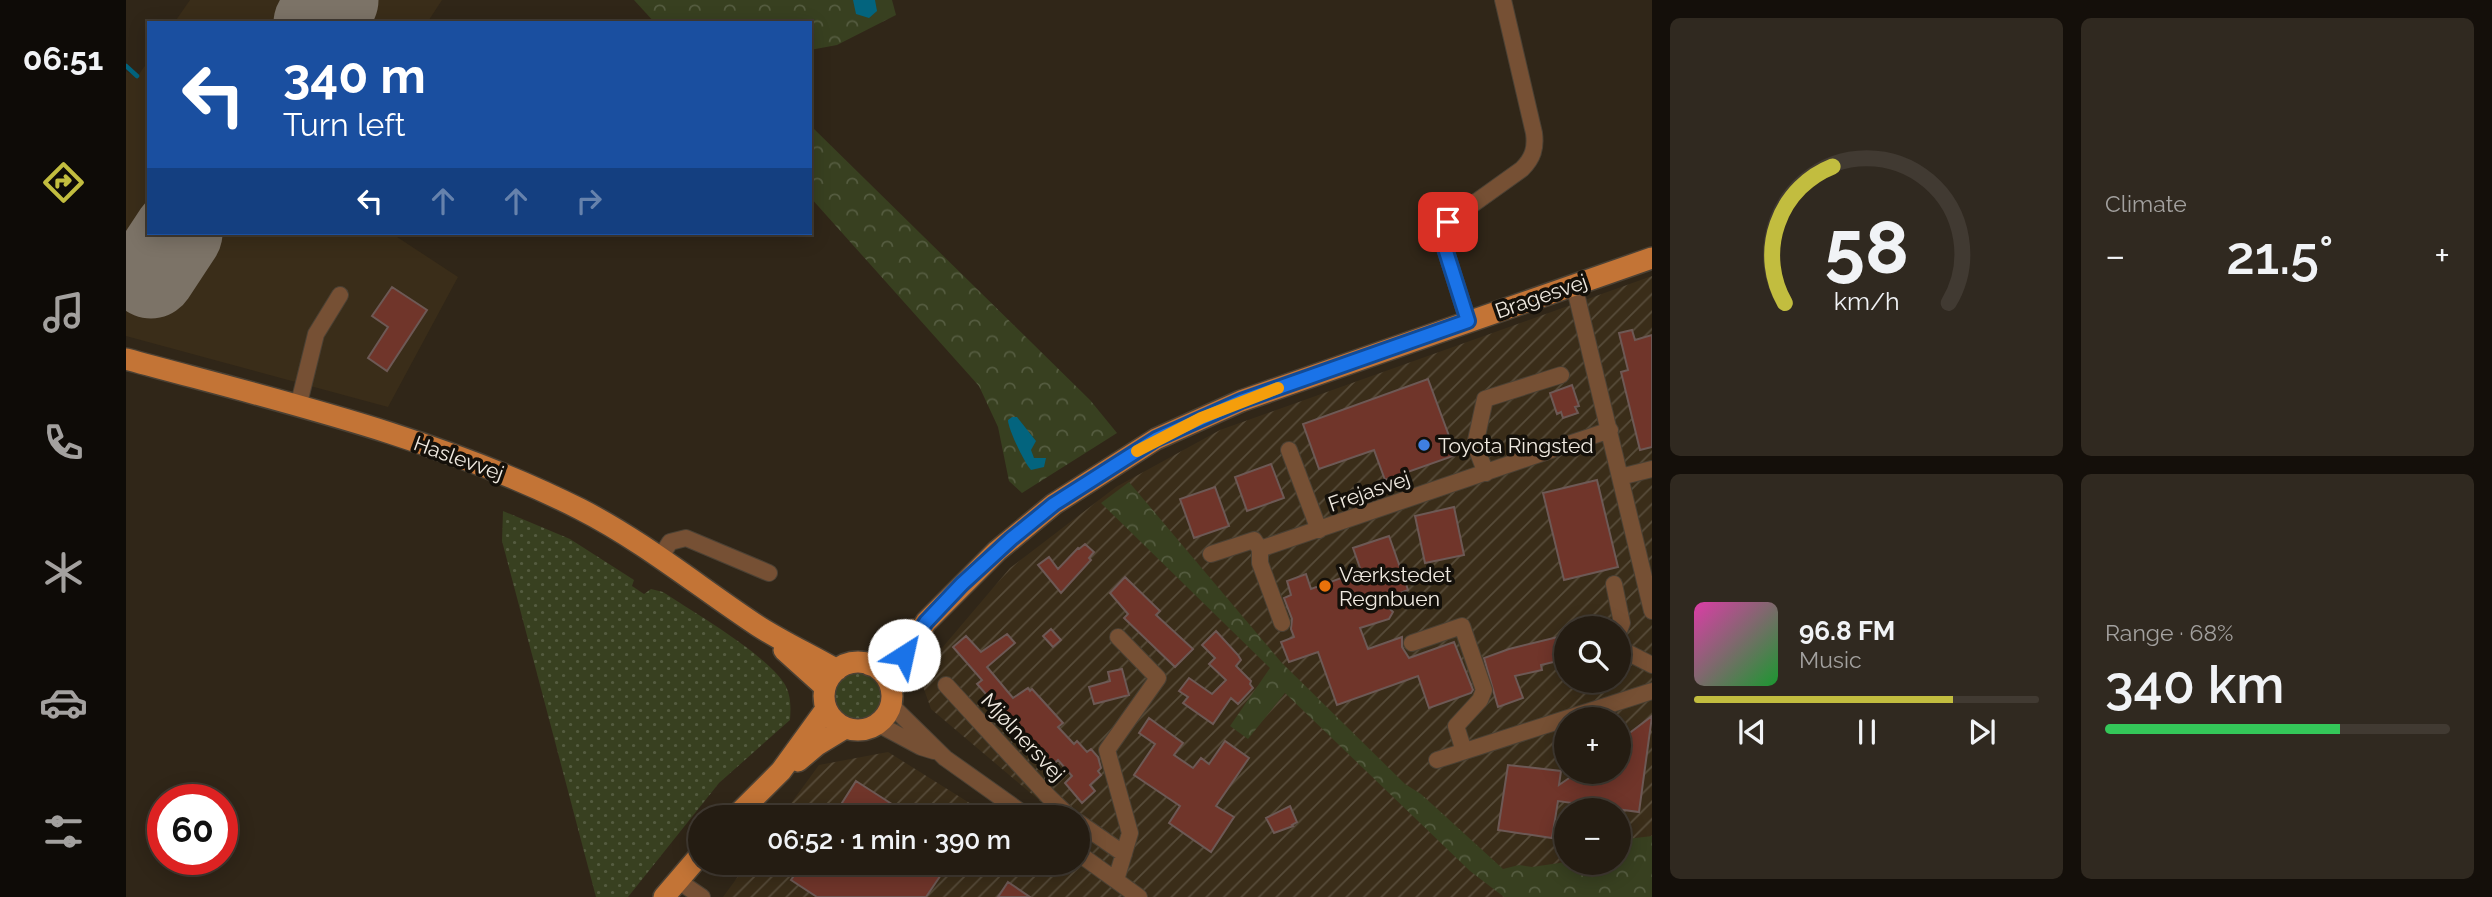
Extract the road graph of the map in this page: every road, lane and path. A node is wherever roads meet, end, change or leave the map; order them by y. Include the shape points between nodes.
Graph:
1 (1503, 0) edge
2 (1652, 258) edge
3 (1574, 285) junction
4 (340, 295) dead end
5 (1468, 321) junction
6 (126, 359) edge
7 (1561, 375) dead end
8 (298, 407) junction
9 (1609, 430) junction
10 (1290, 450) dead end
11 (1652, 468) edge
12 (1486, 473) junction
13 (1620, 477) junction
14 (1320, 530) junction
15 (1261, 549) junction
16 (1211, 554) dead end
17 (660, 558) junction
18 (769, 573) dead end
19 (1614, 584) dead end
20 (1652, 611) edge
21 (1621, 616) edge
22 (926, 622) junction
23 (1282, 623) dead end
24 (1118, 636) dead end
25 (1412, 643) dead end
26 (1631, 654) edge
27 (870, 665) junction
28 (1652, 665) edge
29 (831, 678) junction
30 (888, 680) junction
31 (946, 685) dead end
32 (1652, 691) edge
33 (891, 705) junction
34 (826, 709) junction
35 (878, 724) junction
36 (845, 728) junction
37 (1464, 751) junction
38 (945, 758) junction
39 (1437, 760) dead end
40 (781, 771) junction
41 (747, 805) edge
42 (1011, 805) edge
43 (1057, 805) edge
44 (1090, 830) edge
45 (1124, 854) junction
46 (1090, 862) edge
47 (688, 869) edge
48 (1116, 880) junction
49 (671, 889) edge
50 (702, 897) edge
51 (1139, 897) edge

1 - 5 street via 1535,147 1522,169 1454,217 1443,230
2 - 3 main road, Bragesvej
3 - 5 main road, Bragesvej
3 - 9 street
4 - 8 street via 316,334
5 - 22 main road, Bragesvej via 1241,401 1156,439 1054,504 997,551
6 - 8 main road, Haslevvej
7 - 12 street via 1485,398 1475,445
8 - 17 main road, Haslevvej via 428,444 505,474 582,510
9 - 12 street, Frejasvej
9 - 13 street
10 - 14 street
11 - 13 street
12 - 14 street, Frejasvej
13 - 20 street
14 - 15 street, Frejasvej
15 - 16 street via 1254,540
15 - 23 street via 1260,563
17 - 18 street via 670,542 686,538
17 - 29 main road, Haslevvej
19 - 21 street
22 - 27 main road, Bragesvej
22 - 30 main road, Bragesvej
24 - 45 street via 1158,678 1108,750 1130,833
25 - 37 street via 1462,626 1484,690 1456,726
26 - 28 street
27 - 29 main road via 847,664
27 - 30 main road
29 - 34 main road via 824,698
30 - 33 main road
31 - 43 street, Mjølnersvej
32 - 37 street
33 - 35 main road
33 - 38 street
34 - 36 main road
34 - 40 main road
35 - 36 main road via 860,730
35 - 38 street
36 - 40 main road
37 - 39 street
38 - 42 street
40 - 41 main road
44 - 45 street
45 - 48 street
46 - 48 street
47 - 49 main road
48 - 51 street
49 - 50 street

